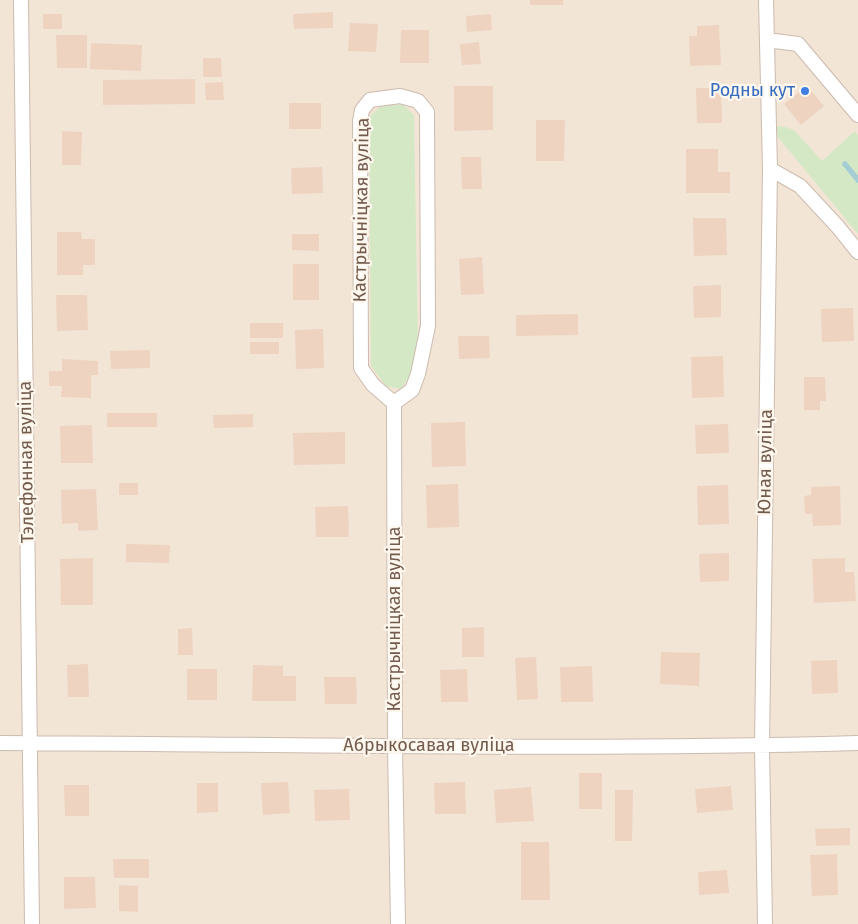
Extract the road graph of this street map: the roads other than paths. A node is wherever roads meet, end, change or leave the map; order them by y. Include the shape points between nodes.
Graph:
1 (21, 0) edge
2 (766, 0) edge
3 (766, 40) junction
4 (858, 115) edge
5 (770, 169) junction
6 (858, 252) edge
7 (394, 403) junction
8 (0, 743) edge
9 (30, 743) junction
10 (858, 744) edge
11 (395, 746) junction
12 (762, 746) junction
13 (32, 924) edge
14 (398, 924) edge
15 (766, 924) edge

1 - 9 street, Тэлефонная вуліца
2 - 3 street, Юная вуліца
3 - 4 street via 798,44
3 - 5 street, Юная вуліца
5 - 6 street via 800,186
5 - 12 street, Юная вуліца
7 - 7 street, Кастрычніцкая вуліца via 373,385 361,368 360,122 362,110 370,100 400,96 418,101 426,112 428,326 412,390
7 - 11 street, Кастрычніцкая вуліца
8 - 9 street, Абрыкосавая вуліца
9 - 11 street, Абрыкосавая вуліца
9 - 13 street, Тэлефонная вуліца
10 - 12 street, Абрыкосавая вуліца
11 - 12 street, Абрыкосавая вуліца
11 - 14 street, Кастрычніцкая вуліца
12 - 15 street, Юная вуліца

